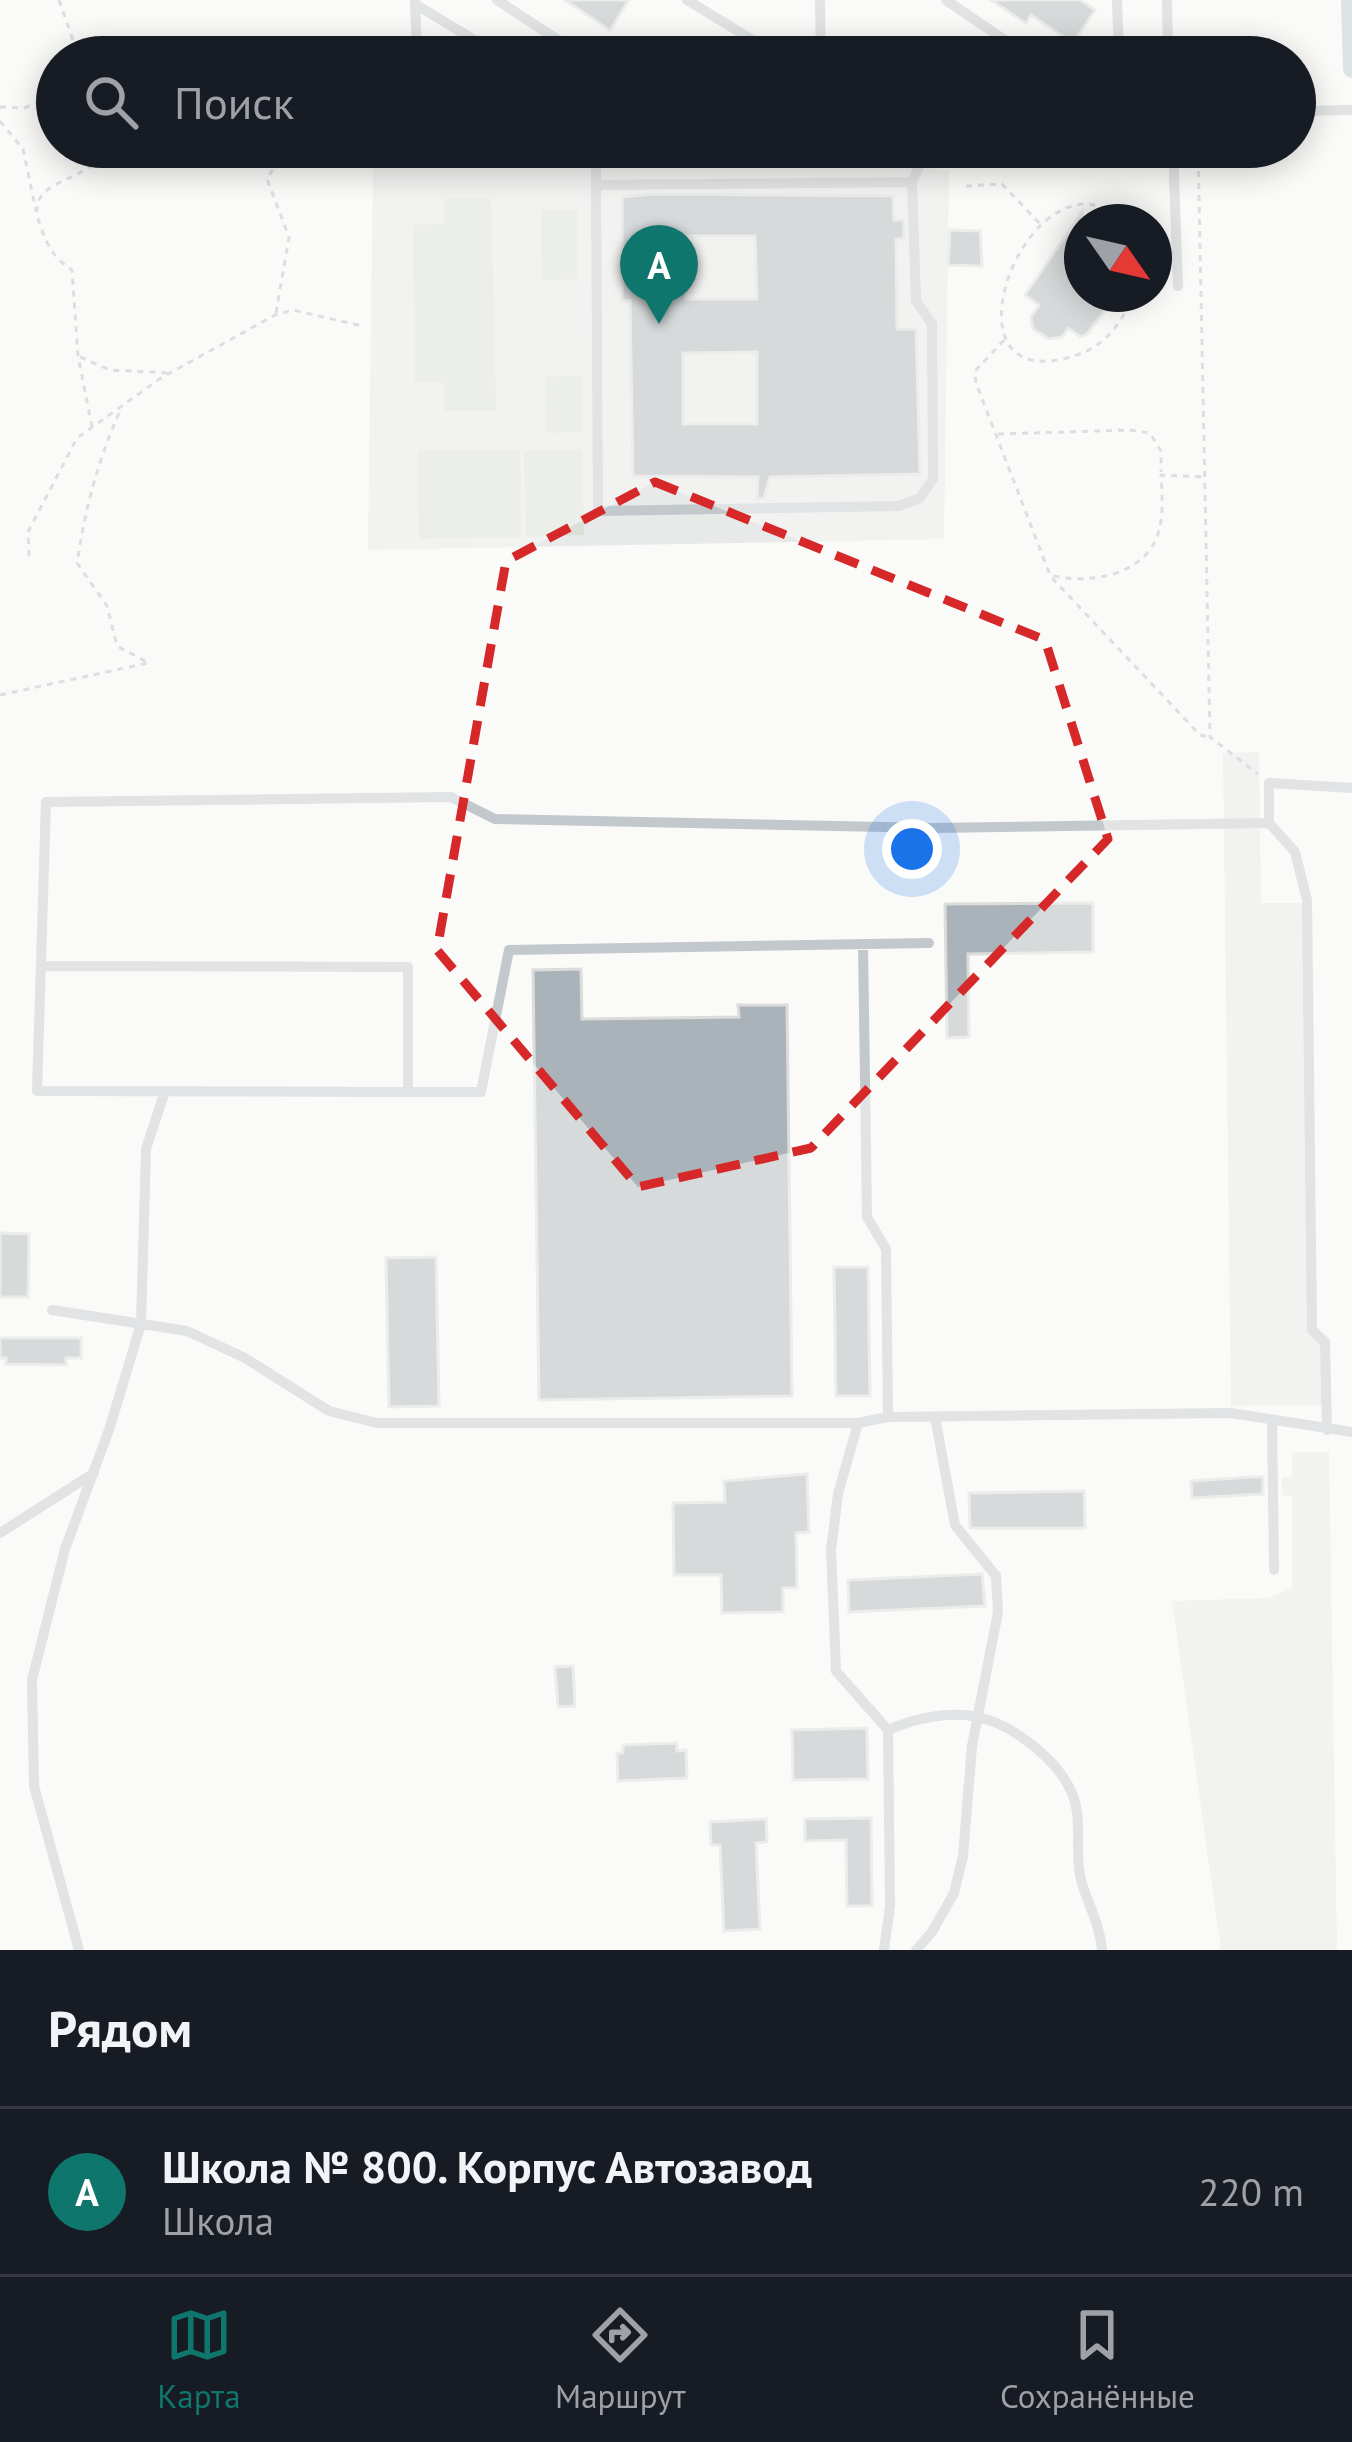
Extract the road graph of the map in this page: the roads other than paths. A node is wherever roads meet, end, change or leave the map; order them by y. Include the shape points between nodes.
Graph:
1 (497, 0) edge
2 (687, 0) edge
3 (820, 0) edge
4 (946, 0) edge
5 (1117, 0) edge
6 (1167, 0) edge
7 (415, 2) edge
8 (416, 36) edge
9 (468, 36) edge
10 (552, 36) edge
11 (748, 36) edge
12 (821, 36) edge
13 (999, 36) edge
14 (1118, 36) edge
15 (1168, 36) edge
16 (1351, 110) edge
17 (1316, 111) edge
18 (596, 168) edge
19 (918, 168) edge
20 (1174, 168) edge
21 (912, 182) junction
22 (596, 185) junction
23 (1178, 286) dead end
24 (1352, 788) edge
25 (1269, 823) junction
26 (929, 943) dead end
27 (863, 944) junction
28 (41, 966) junction
29 (166, 1091) junction
30 (408, 1092) junction
31 (52, 1310) dead end
32 (141, 1324) junction
33 (935, 1417) junction
34 (888, 1418) junction
35 (1272, 1420) junction
36 (858, 1423) junction
37 (1327, 1430) junction
38 (1352, 1432) edge
39 (94, 1473) junction
40 (0, 1533) edge
41 (1274, 1570) dead end
42 (979, 1717) junction
43 (889, 1730) junction
44 (79, 1950) edge
45 (884, 1950) edge
46 (916, 1950) edge
47 (1102, 1950) edge

1 - 10 lane
2 - 11 lane
3 - 12 lane
4 - 13 lane
5 - 14 lane
6 - 15 lane
7 - 8 lane
7 - 9 lane
16 - 17 lane
18 - 22 lane
19 - 21 lane
20 - 23 lane
21 - 22 lane
21 - 22 lane via 916,301 932,324 933,479 920,498 899,506 598,511
24 - 25 lane via 1268,783
25 - 28 lane via 933,828 495,819 451,797 46,802
25 - 37 lane via 1295,852 1307,899 1312,1330 1325,1342
26 - 27 lane
27 - 30 lane via 509,950 482,1092
27 - 34 lane via 867,1217 886,1249
28 - 29 lane via 37,1091
28 - 30 lane via 408,968
29 - 30 lane
29 - 32 lane via 146,1149
31 - 32 lane
32 - 36 lane via 187,1331 329,1411 377,1423
32 - 39 lane
33 - 34 lane
33 - 35 lane via 1231,1413
33 - 42 lane via 955,1525 996,1576 998,1612
34 - 36 lane
35 - 37 lane
35 - 41 lane
36 - 43 lane via 831,1550 836,1671
37 - 38 lane
39 - 40 lane
39 - 44 lane via 32,1680 34,1786
42 - 43 lane via 916,1718
42 - 46 lane via 954,1893
42 - 47 lane via 1057,1765 1076,1804 1081,1878
43 - 45 lane

